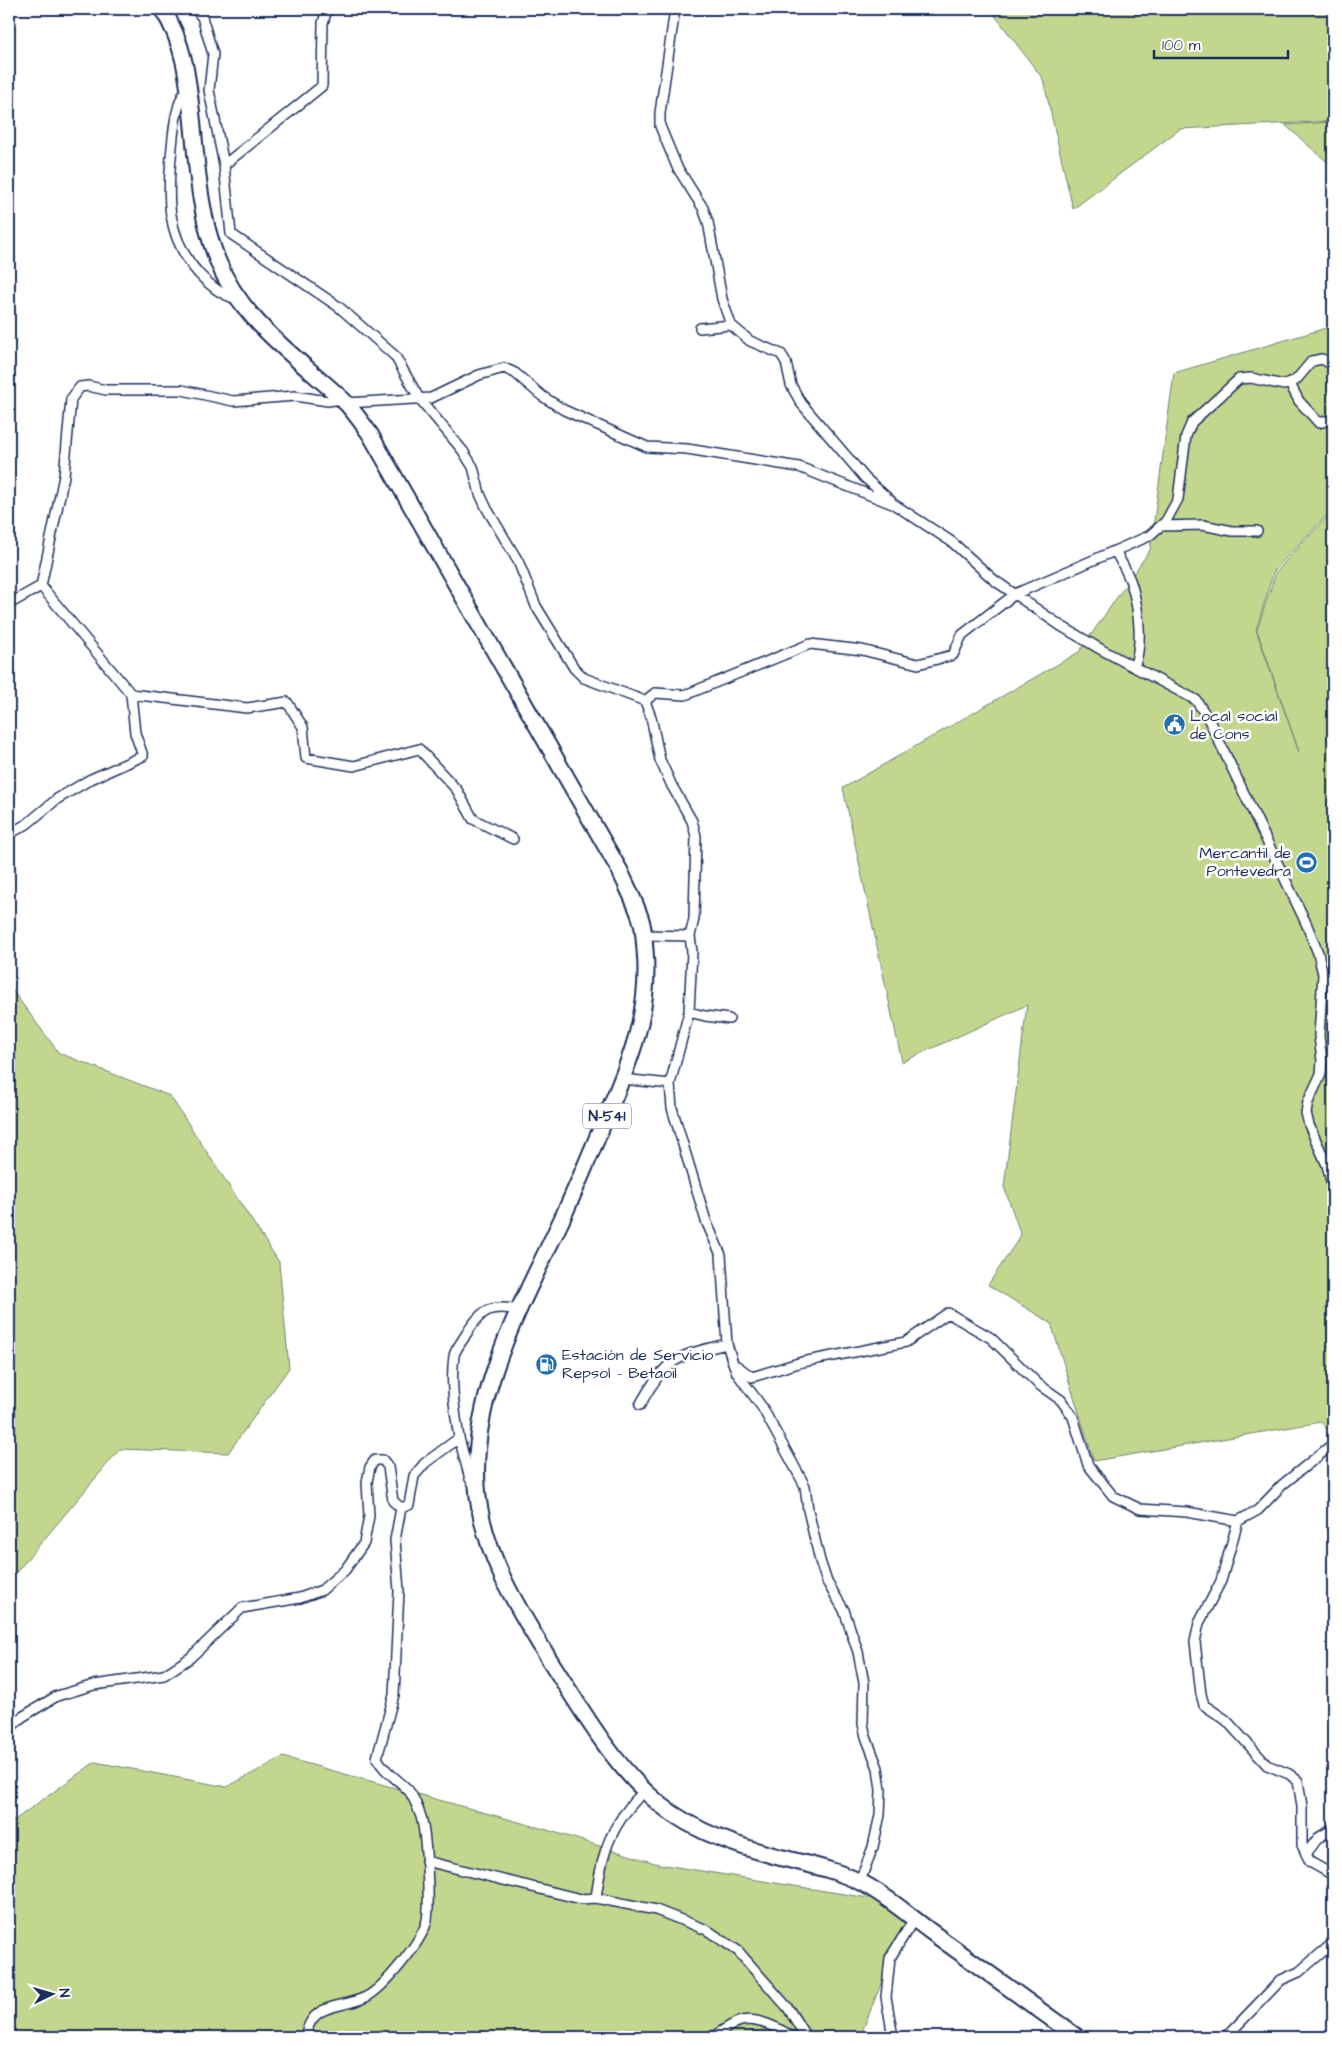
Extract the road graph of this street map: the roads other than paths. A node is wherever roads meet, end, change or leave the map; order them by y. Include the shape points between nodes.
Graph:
1 (162, 9) edge
2 (195, 9) edge
3 (327, 9) edge
4 (674, 9) edge
5 (189, 85) junction
6 (224, 165) junction
7 (237, 299) junction
8 (731, 325) junction
9 (700, 328) dead end
10 (1333, 365) edge
11 (1290, 382) junction
12 (420, 398) junction
13 (343, 401) junction
14 (1333, 418) edge
15 (895, 505) junction
16 (1161, 526) junction
17 (1257, 531) dead end
18 (1115, 551) junction
19 (41, 586) junction
20 (1015, 594) junction
21 (9, 604) edge
22 (1134, 667) junction
23 (131, 694) junction
24 (645, 701) junction
25 (9, 834) edge
26 (513, 839) dead end
27 (643, 935) junction
28 (690, 936) junction
29 (689, 1012) junction
30 (728, 1019) dead end
31 (622, 1079) junction
32 (670, 1084) junction
33 (1333, 1189) edge
34 (518, 1310) junction
35 (727, 1344) junction
36 (732, 1360) junction
37 (640, 1404) dead end
38 (459, 1438) junction
39 (1333, 1444) edge
40 (477, 1489) junction
41 (401, 1508) junction
42 (1238, 1521) junction
43 (9, 1730) edge
44 (644, 1791) junction
45 (1333, 1829) edge
46 (1306, 1854) junction
47 (426, 1861) junction
48 (1333, 1875) edge
49 (860, 1881) junction
50 (596, 1898) junction
51 (914, 1919) junction
52 (1333, 1943) edge
53 (305, 2037) edge
54 (714, 2037) edge
55 (792, 2037) edge
56 (806, 2037) edge
57 (893, 2037) edge
58 (1077, 2037) edge
59 (1221, 2037) edge

1 - 5 highway, N-541 via 181,47
2 - 6 street via 202,17 212,54 209,90
3 - 6 street via 323,23 322,86
4 - 8 street via 660,126 677,167 703,208 708,222 722,299
5 - 7 highway, N-541 via 206,226 217,261
5 - 7 street via 181,95 174,126 169,175 170,210 176,241 207,282 222,294
6 - 12 street via 231,234 339,306 395,356
7 - 13 highway, N-541 via 280,344
8 - 9 street
8 - 15 street via 750,341 781,354 801,403 866,478
10 - 11 street via 1322,359 1312,362 1296,380
11 - 14 street via 1299,402 1319,424
11 - 16 street via 1239,379 1192,422 1186,436 1178,499
12 - 13 street
12 - 15 street via 431,398 479,374 504,368 515,372 564,410 647,446 799,467
12 - 24 street via 473,467 487,509 518,561 536,606 574,668 584,678
13 - 19 street via 295,396 233,401 182,390 80,387 71,399 64,476
13 - 27 highway, N-541 via 370,434 620,871 642,921
15 - 20 street via 952,542 994,580
16 - 17 street via 1202,525
16 - 18 street via 1149,536
18 - 20 street
18 - 22 street via 1132,585 1140,636
19 - 21 street
19 - 23 street
20 - 22 street via 1061,626
20 - 24 street via 962,635 953,655 918,664 862,650 810,644 685,695 655,694
22 - 33 street via 1196,700 1209,720 1318,953 1323,974 1322,1061 1321,1074 1306,1113
23 - 25 street via 135,733 143,756 91,779
23 - 26 street via 247,708 287,702 303,727 306,758 354,766 419,749 457,790 474,819
24 - 28 street via 660,760 692,821 696,836 694,919
27 - 28 street
27 - 31 highway, N-541 via 647,973 642,1023
28 - 29 street
29 - 30 street
29 - 32 street
31 - 32 street
31 - 34 highway, N-541
32 - 35 street via 679,1132 706,1221 721,1255
34 - 38 street via 500,1306 489,1309 474,1322 454,1354 453,1394
34 - 40 highway, N-541 via 492,1380 477,1447
35 - 36 street
35 - 37 street via 671,1362
36 - 42 street via 749,1376 757,1376 802,1362 906,1342 948,1313 991,1338 1038,1384 1061,1400 1073,1417 1088,1465 1113,1496 1140,1509 1186,1512
36 - 49 street via 805,1486 820,1562 827,1582 844,1610 858,1652 864,1683 863,1724 878,1768 881,1790 873,1847
38 - 40 street via 470,1479
38 - 41 street via 425,1462 414,1476 409,1505
39 - 42 street via 1258,1510
40 - 44 highway, N-541 via 497,1565 524,1619 586,1716
41 - 43 street via 393,1501 388,1466 383,1460 375,1460 367,1482 370,1516 364,1543 345,1570 322,1590 300,1598 242,1608 190,1658 164,1675 94,1685 57,1696 22,1717
41 - 47 street via 395,1540 399,1592 394,1695 377,1758 410,1791 421,1816
42 - 46 street via 1221,1581 1199,1623 1195,1642 1201,1694 1204,1705 1226,1720 1267,1765 1298,1781 1302,1845
44 - 49 highway, N-541 via 660,1805 701,1830 766,1854
44 - 50 street via 613,1830 600,1868
45 - 46 street via 1318,1838
46 - 48 street via 1310,1862
47 - 50 street via 581,1899
47 - 53 street via 426,1923 415,1946 383,1984 366,1996 319,2010 310,2021
49 - 51 highway, N-541
50 - 56 street via 656,1910 707,1930 738,1951 788,2008
51 - 57 street via 890,1958 886,1997
51 - 58 highway, N-541
52 - 59 street via 1299,1972 1281,1980 1229,2034
54 - 55 street via 741,2021 750,2021 767,2024

